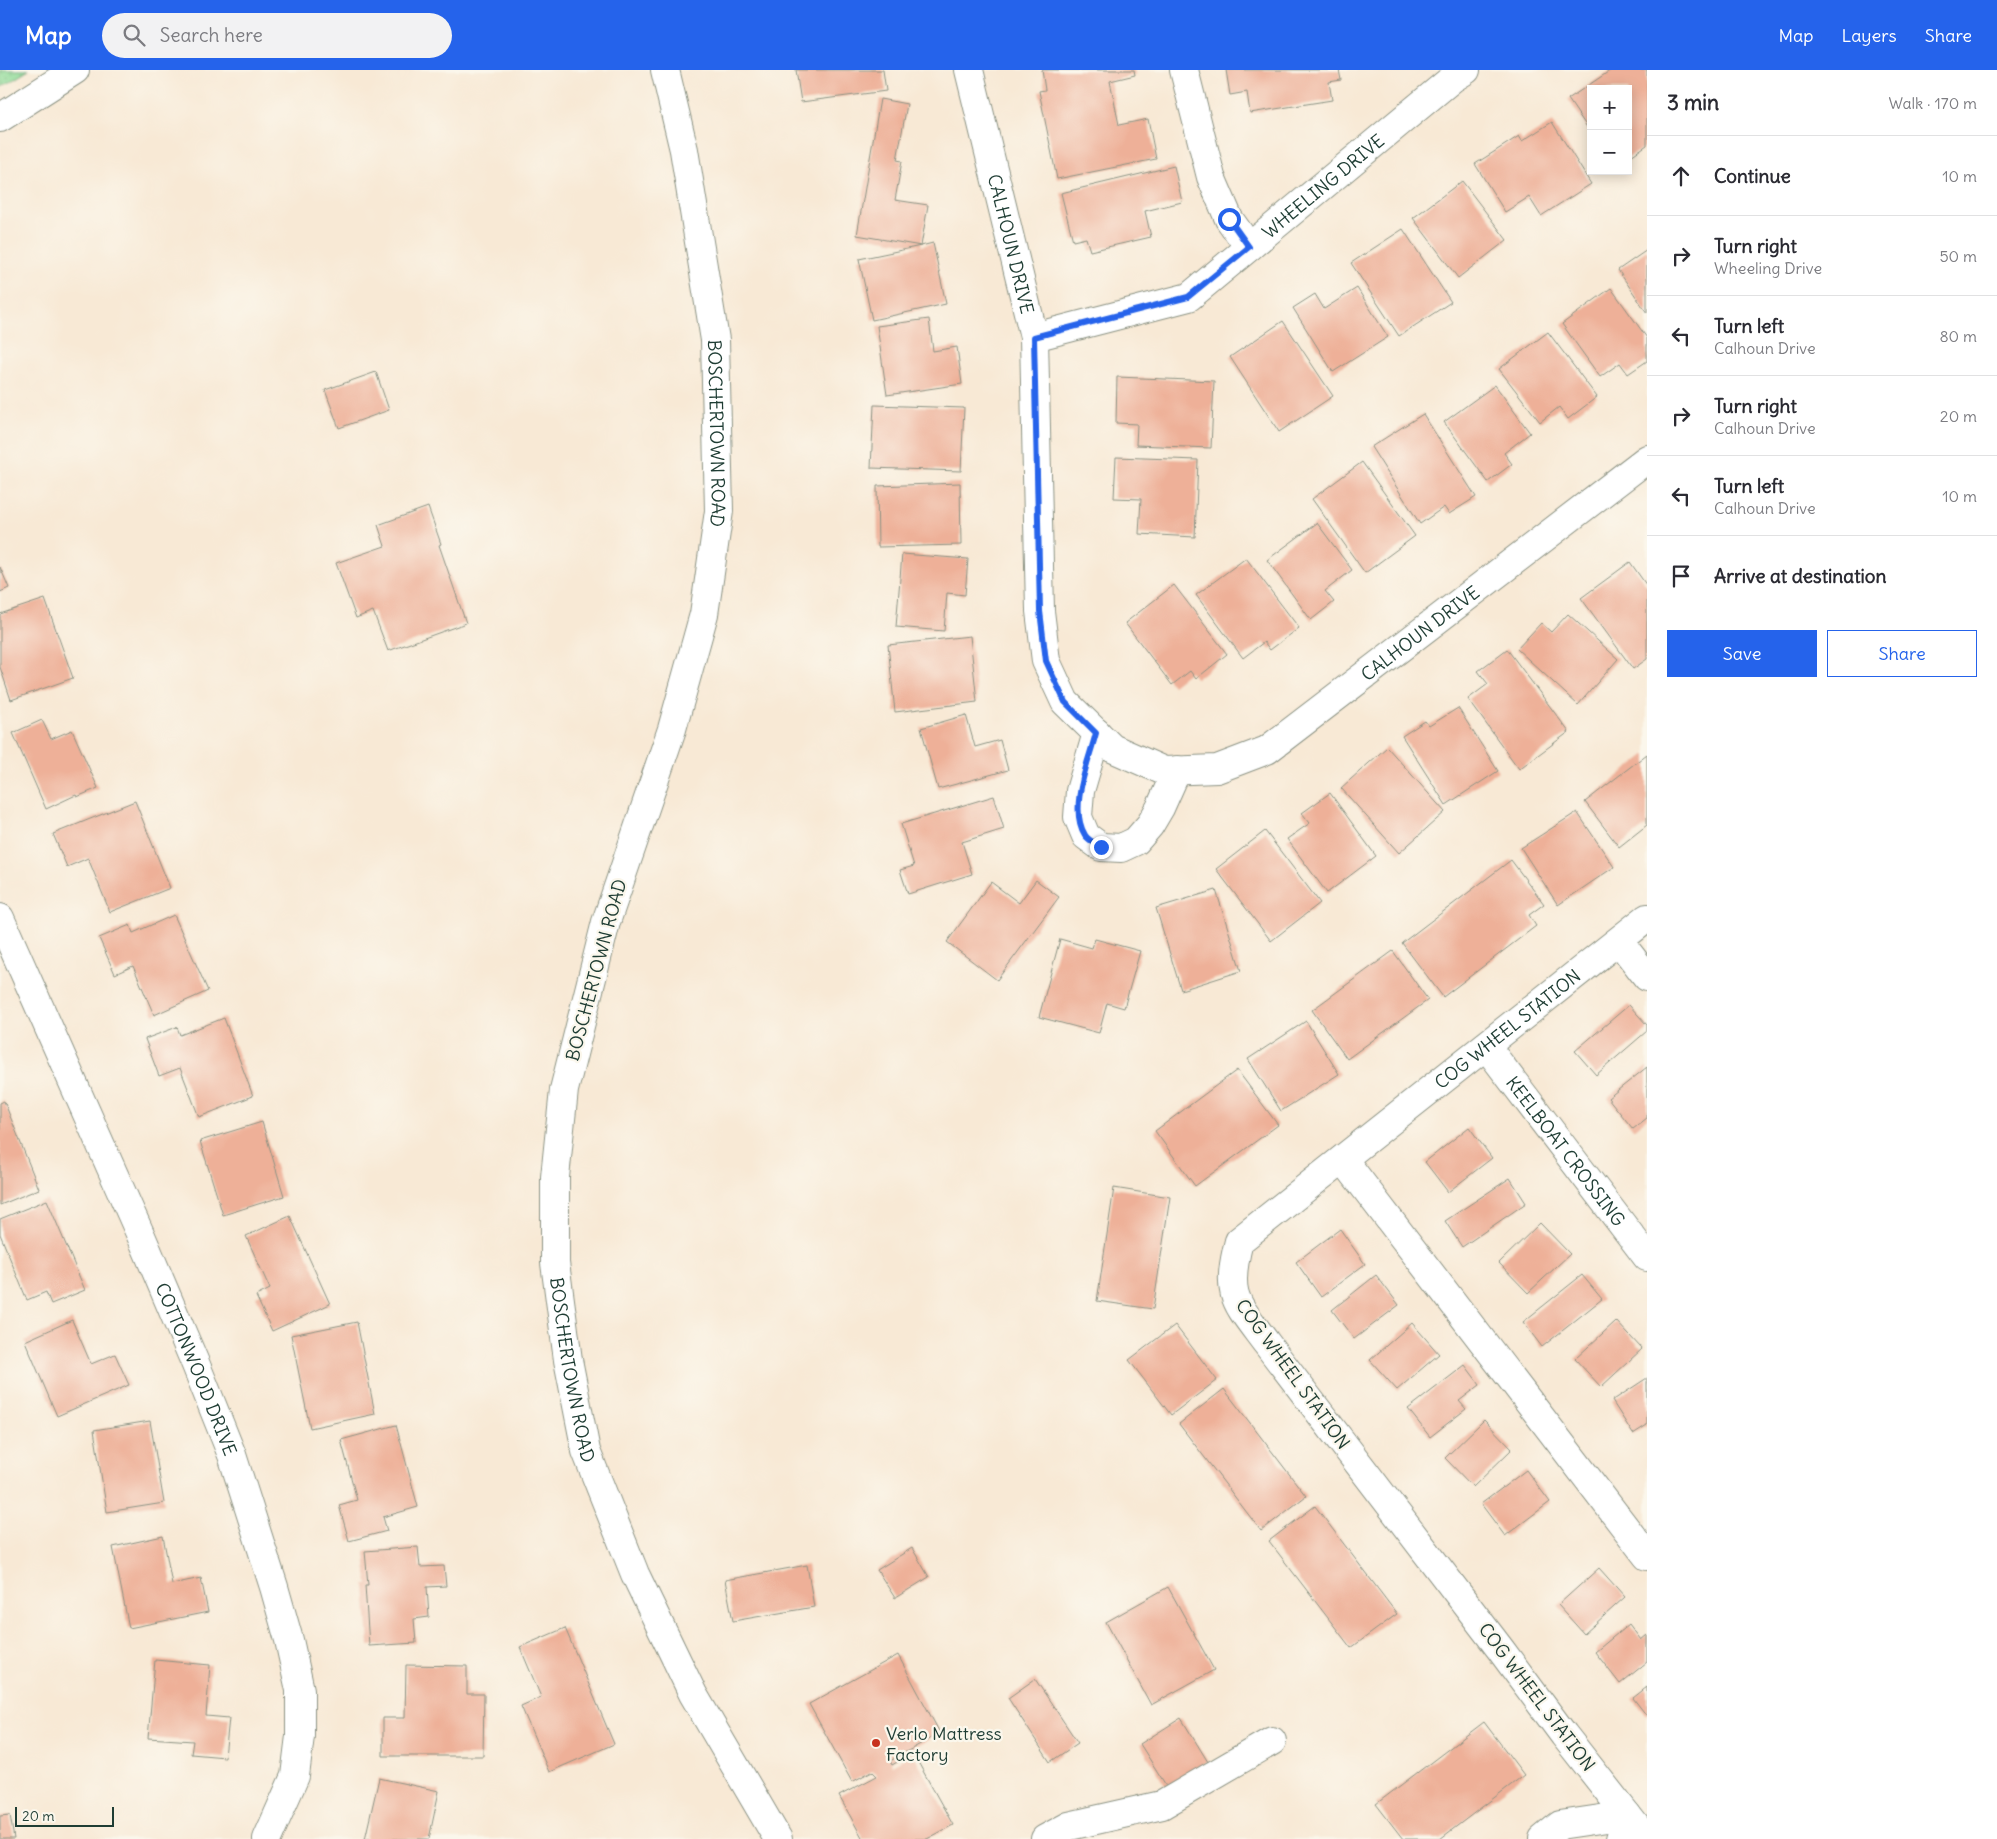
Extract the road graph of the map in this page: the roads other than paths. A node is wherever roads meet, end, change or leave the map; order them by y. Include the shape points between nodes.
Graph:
1 (75, 70) edge
2 (665, 70) edge
3 (969, 70) edge
4 (1184, 70) edge
5 (1456, 73) edge
6 (0, 118) edge
7 (1249, 247) junction
8 (1034, 337) junction
9 (1647, 459) edge
10 (1096, 733) junction
11 (1177, 770) junction
12 (0, 918) edge
13 (1647, 918) edge
14 (1619, 940) junction
15 (1647, 977) edge
16 (1486, 1046) junction
17 (1343, 1159) junction
18 (1647, 1257) edge
19 (1647, 1556) edge
20 (1272, 1741) dead end
21 (1624, 1827) edge
22 (267, 1839) edge
23 (778, 1839) edge
24 (1045, 1839) edge
25 (1543, 1839) edge
26 (1646, 1839) edge

1 - 6 street
2 - 23 street, BOSCHERTOWN ROAD via 684,150 715,340 719,511 704,614 672,729 606,922 564,1090 555,1176 555,1263 568,1360 586,1451 635,1574 693,1694
3 - 8 street, CALHOUN DRIVE
4 - 7 street via 1211,177 1229,219
5 - 7 street, WHEELING DRIVE
7 - 8 street, WHEELING DRIVE via 1188,297
8 - 10 street, CALHOUN DRIVE via 1040,611 1046,661 1065,702
9 - 11 street, CALHOUN DRIVE via 1267,750 1217,769
10 - 11 street, CALHOUN DRIVE via 1112,748 1164,771
10 - 11 street via 1080,791 1078,816 1086,836 1101,847 1121,848 1136,841 1160,808
12 - 22 street, COTTONWOOD DRIVE via 196,1365 232,1455 290,1640 300,1690 300,1736 295,1776
13 - 14 street, COG WHEEL STATION
14 - 15 street
14 - 16 street, COG WHEEL STATION
16 - 17 street, COG WHEEL STATION
16 - 18 street, KEELBOAT CROSSING
17 - 19 street
17 - 21 street, COG WHEEL STATION via 1239,1241 1232,1288 1239,1306 1501,1650 1564,1736
20 - 24 street via 1162,1805 1069,1826
21 - 25 street via 1560,1825
21 - 26 street, COG WHEEL STATION

